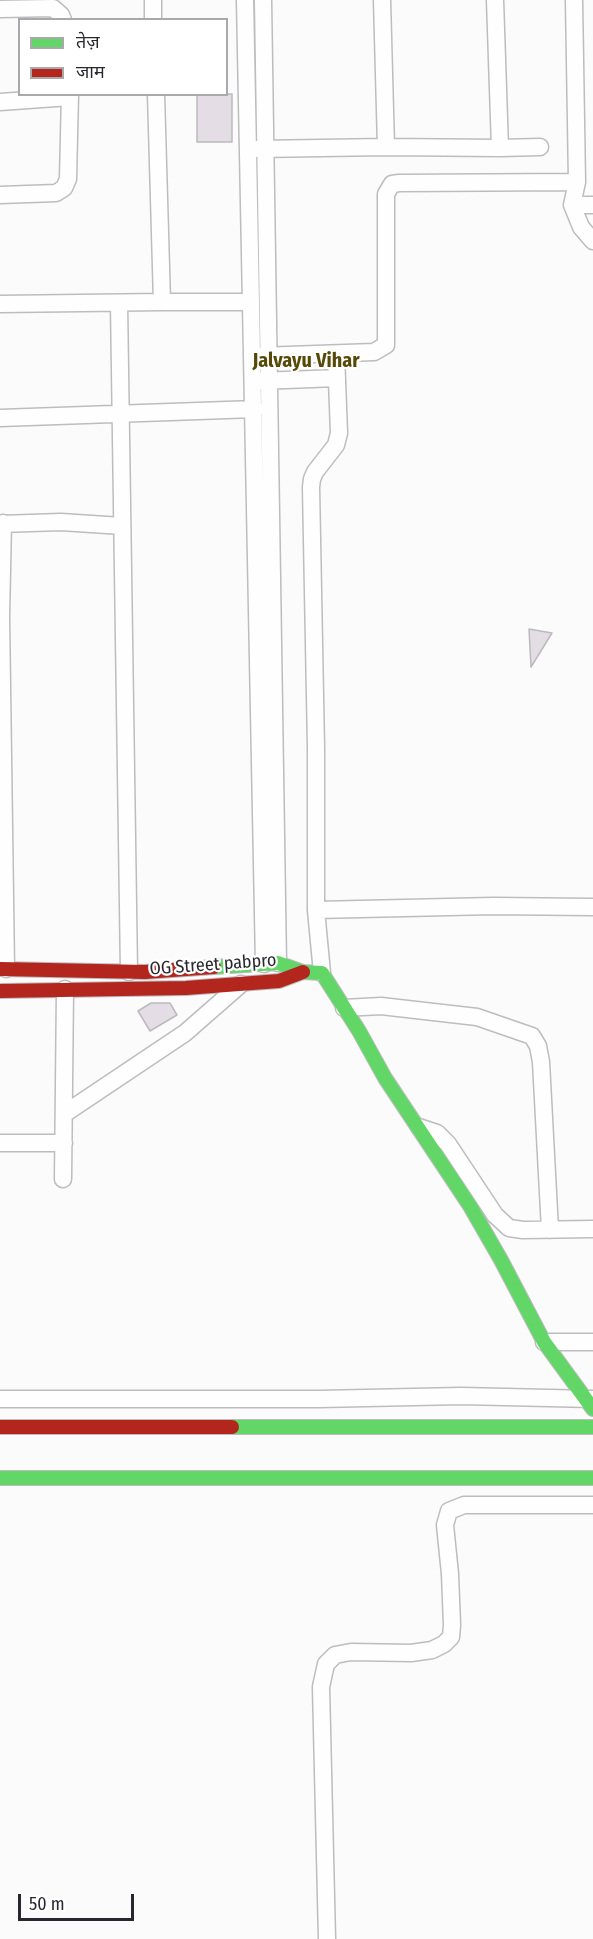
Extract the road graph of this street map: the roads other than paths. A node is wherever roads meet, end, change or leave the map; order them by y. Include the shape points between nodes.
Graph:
1 (153, 0) edge
2 (245, 0) edge
3 (264, 0) edge
4 (382, 0) edge
5 (495, 0) edge
6 (574, 0) edge
7 (0, 9) edge
8 (62, 18) edge
9 (153, 18) edge
10 (70, 96) edge
11 (156, 96) edge
12 (0, 102) edge
13 (386, 147) junction
14 (540, 147) dead end
15 (500, 148) junction
16 (248, 149) junction
17 (266, 149) junction
18 (578, 182) junction
19 (0, 195) edge
20 (572, 205) junction
21 (593, 205) edge
22 (593, 241) edge
23 (162, 302) junction
24 (250, 302) junction
25 (119, 303) junction
26 (0, 304) edge
27 (336, 354) junction
28 (261, 356) junction
29 (337, 378) junction
30 (261, 381) junction
31 (255, 409) junction
32 (120, 414) junction
33 (0, 418) edge
34 (1, 524) edge
35 (122, 525) junction
36 (593, 907) edge
37 (316, 910) junction
38 (271, 964) junction
39 (3, 969) edge
40 (129, 972) junction
41 (303, 972) junction
42 (322, 973) junction
43 (272, 981) junction
44 (241, 984) junction
45 (65, 990) junction
46 (0, 991) edge
47 (344, 1008) junction
48 (64, 1114) junction
49 (419, 1127) junction
50 (0, 1143) edge
51 (63, 1143) junction
52 (63, 1179) dead end
53 (593, 1229) edge
54 (550, 1230) junction
55 (544, 1342) junction
56 (593, 1342) edge
57 (0, 1399) edge
58 (590, 1403) edge
59 (0, 1427) edge
60 (593, 1427) edge
61 (0, 1478) edge
62 (593, 1478) edge
63 (593, 1505) edge
64 (327, 1939) edge

1 - 9 street
2 - 16 street
3 - 17 street
4 - 13 street
5 - 15 street
6 - 18 street
7 - 8 street via 53,8
10 - 12 street
10 - 19 street via 68,179 64,188 56,193
11 - 23 street
13 - 15 street
13 - 17 street
14 - 15 street
16 - 17 street
16 - 24 street
17 - 28 street
18 - 20 street
18 - 27 street via 392,184 386,194 386,345 374,352
20 - 21 street
20 - 22 street via 581,227
23 - 24 street
23 - 25 street
24 - 28 street
25 - 26 street
25 - 32 street
27 - 28 street
27 - 29 street
28 - 30 street
29 - 30 street
29 - 37 street via 339,433 336,445 315,472 311,487
30 - 31 street
30 - 38 street
31 - 32 street
31 - 38 street
32 - 33 street
32 - 35 street
34 - 35 street
34 - 39 street
35 - 40 street
36 - 37 street
37 - 42 street
38 - 40 main road, OG Street pabpro
38 - 41 main road, OG Street pabpro
38 - 43 main road
39 - 40 main road, OG Street pabpro
41 - 42 main road
41 - 43 main road, OG Street pabpro
42 - 47 main road
43 - 44 main road, OG Street pabpro
44 - 45 main road, OG Street pabpro
44 - 48 street via 185,1033
45 - 46 main road, OG Street pabpro
45 - 48 street
47 - 49 main road
47 - 54 street via 381,1006 477,1017 532,1036 542,1062
48 - 51 street
49 - 54 street via 437,1133 448,1144 495,1215 509,1228
49 - 55 main road via 501,1260
50 - 51 street
51 - 52 street
53 - 54 street
55 - 56 street
55 - 58 main road
57 - 58 street via 461,1396
59 - 60 main road
61 - 62 main road
63 - 64 street via 464,1505 449,1511 446,1525 451,1637 432,1650 351,1652 335,1656 326,1664 321,1687

